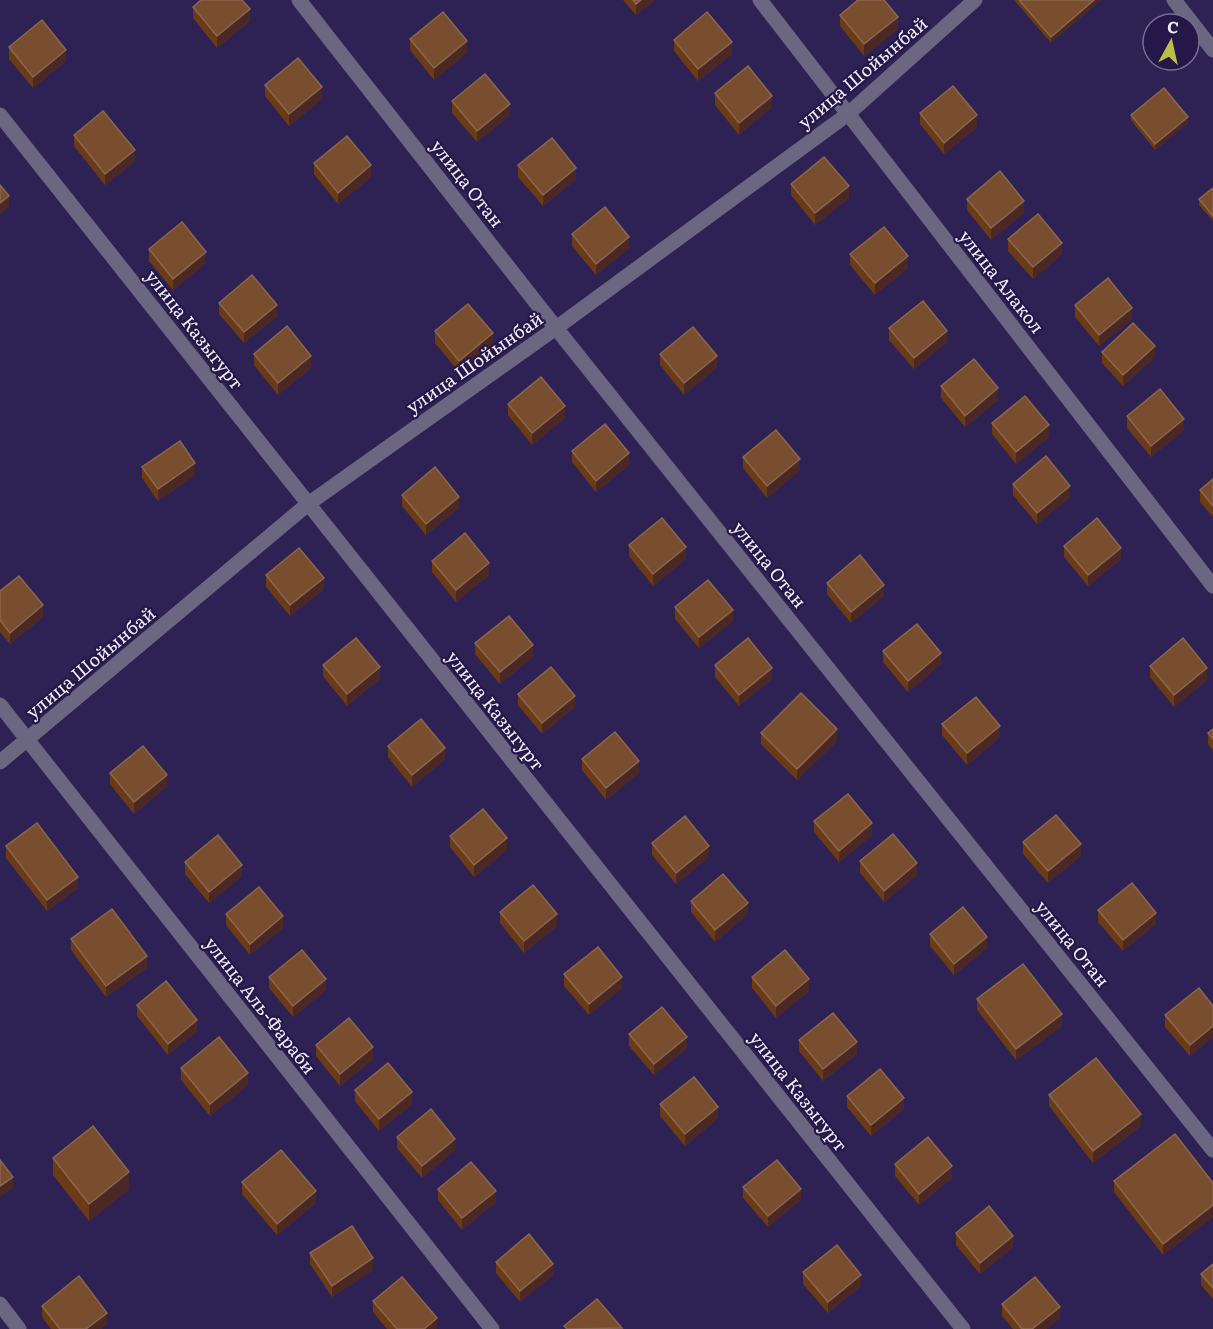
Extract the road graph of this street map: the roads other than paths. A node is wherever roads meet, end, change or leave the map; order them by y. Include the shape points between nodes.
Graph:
1 (299, 0) edge
2 (760, 0) edge
3 (975, 0) edge
4 (1174, 0) edge
5 (1213, 50) edge
6 (848, 114) junction
7 (0, 115) edge
8 (556, 328) junction
9 (308, 504) junction
10 (1213, 586) edge
11 (0, 705) edge
12 (28, 740) junction
13 (0, 762) edge
14 (1213, 1150) edge
15 (0, 1304) edge
16 (19, 1329) edge
17 (492, 1329) edge
18 (963, 1329) edge

1 - 8 street, улица Отан
2 - 6 street, улица Алакол
3 - 6 street, улица Шойынбай
4 - 5 street
6 - 8 street, улица Шойынбай
6 - 10 street, улица Алакол
7 - 9 street, улица Казыгурт
8 - 9 street, улица Шойынбай
8 - 14 street, улица Отан
9 - 12 street, улица Шойынбай
9 - 18 street, улица Казыгурт
11 - 12 street, улица Аль-Фараби
12 - 13 street, улица Шойынбай
12 - 17 street, улица Аль-Фараби
15 - 16 street

